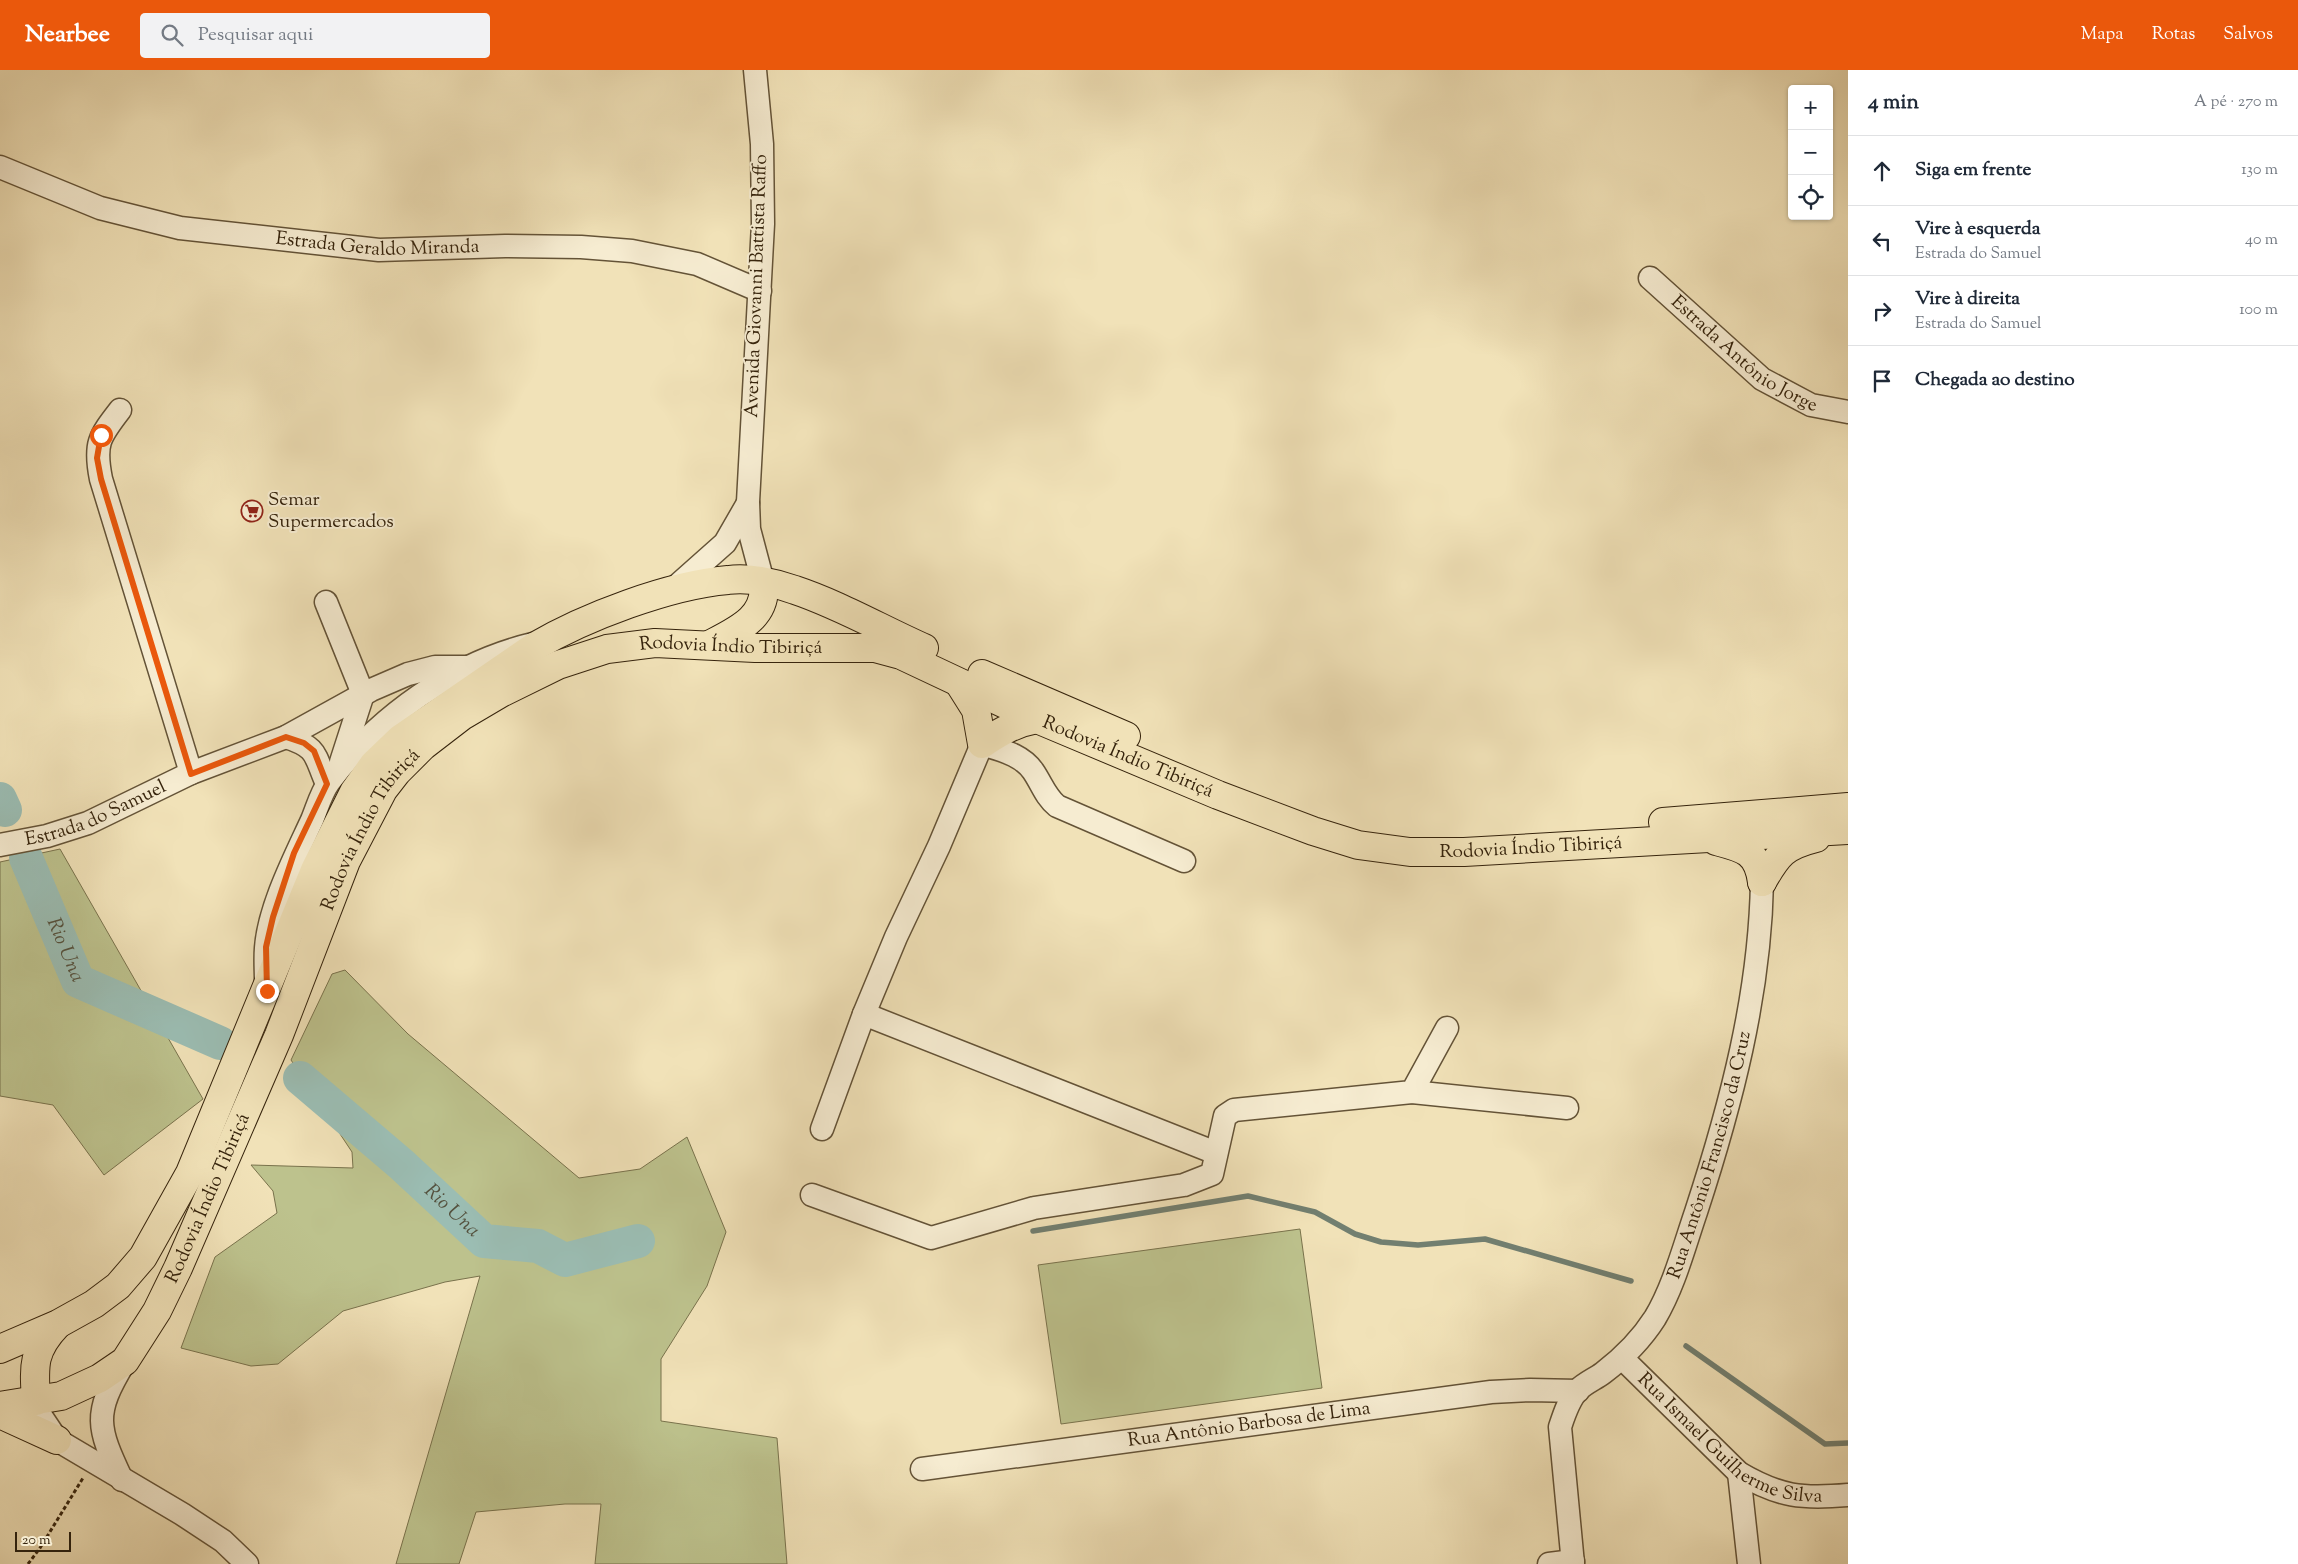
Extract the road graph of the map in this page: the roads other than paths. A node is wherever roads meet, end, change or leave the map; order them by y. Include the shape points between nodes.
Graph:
1 (755, 70) edge
2 (0, 167) edge
3 (1650, 278) dead end
4 (760, 290) junction
5 (120, 410) dead end
6 (1848, 412) edge
7 (748, 502) junction
8 (763, 582) junction
9 (669, 592) junction
10 (326, 602) dead end
11 (541, 642) junction
12 (706, 646) junction
13 (469, 667) junction
14 (958, 682) junction
15 (363, 694) junction
16 (1037, 719) junction
17 (286, 737) junction
18 (982, 744) junction
19 (191, 774) junction
20 (333, 777) junction
21 (1847, 822) edge
22 (1672, 839) junction
23 (0, 844) edge
24 (1184, 861) dead end
25 (1762, 882) junction
26 (267, 991) junction
27 (864, 1014) junction
28 (1447, 1028) dead end
29 (1412, 1092) junction
30 (1567, 1108) dead end
31 (822, 1129) dead end
32 (1216, 1153) junction
33 (812, 1195) dead end
34 (58, 1324) junction
35 (0, 1349) edge
36 (1622, 1358) junction
37 (125, 1361) junction
38 (1578, 1391) junction
39 (36, 1401) junction
40 (0, 1406) edge
41 (0, 1414) edge
42 (57, 1440) junction
43 (922, 1468) dead end
44 (1740, 1473) junction
45 (122, 1480) junction
46 (1848, 1495) edge
47 (1573, 1562) edge
48 (247, 1564) edge
49 (1549, 1564) edge
50 (1749, 1564) edge

1 - 4 street, Avenida Giovanni Battista Raffo via 762,144
2 - 4 street, Estrada Geraldo Miranda via 100,208 180,228 379,250 505,246 632,251 697,264
3 - 6 street, Estrada Antônio Jorge via 1762,379 1811,405
4 - 7 street, Avenida Giovanni Battista Raffo
5 - 19 street via 101,435 97,458 101,479
7 - 8 street, Avenida Giovanni Battista Raffo via 750,529
7 - 9 street, Avenida Giovanni Battista Raffo via 725,543
8 - 9 highway, Rodovia Índio Tibiriçá via 730,579
8 - 12 highway via 765,593 752,619 739,630
8 - 21 highway, Rodovia Índio Tibiriçá via 794,589 1137,741 1344,824 1443,837 1573,829
9 - 11 highway, Rodovia Índio Tibiriçá via 587,620
10 - 15 street
11 - 13 street via 505,651
11 - 26 highway, Rodovia Índio Tibiriçá via 406,734 374,764 340,818
12 - 14 highway, Rodovia Índio Tibiriçá via 875,648 901,655
12 - 37 highway, Rodovia Índio Tibiriçá via 655,643 617,648 558,665 462,716 423,746 397,772 373,806 346,861 279,1035 178,1268 157,1311
13 - 15 street, Estrada do Samuel via 408,674
13 - 20 street via 422,694 383,724
14 - 16 highway, Rodovia Índio Tibiriçá
14 - 18 highway via 976,710
15 - 17 street, Estrada do Samuel
15 - 20 street
16 - 18 highway via 1014,725
16 - 22 highway, Rodovia Índio Tibiriçá via 1218,795 1358,845 1410,852 1464,852
17 - 19 street, Estrada do Samuel
17 - 20 street via 304,743 314,751
18 - 24 street via 1024,760 1057,806
18 - 27 street
19 - 23 street, Estrada do Samuel via 88,823 48,836
20 - 26 street via 294,853 273,917 266,947
21 - 22 highway, Rodovia Índio Tibiriçá
21 - 25 highway via 1784,850 1774,860
22 - 25 highway via 1715,840 1738,847 1756,860
25 - 36 street, Rua Antônio Francisco da Cruz via 1755,970 1744,1043 1716,1150 1676,1270 1655,1317
26 - 34 highway, Rodovia Índio Tibiriçá via 190,1173 143,1256 118,1286
27 - 31 street
27 - 32 street
28 - 29 street
29 - 30 street
29 - 32 street via 1234,1110 1225,1116
32 - 33 street via 1212,1174 1184,1185 1034,1208 931,1238
34 - 35 highway, Rodovia Índio Tibiriçá
34 - 39 highway via 40,1345 36,1356
36 - 38 street, Rua Antônio Francisco da Cruz
36 - 44 street, Rua Ismael Guilherme Silva
37 - 39 highway, Rodovia Índio Tibiriçá via 77,1390
37 - 45 street via 112,1382 101,1414 104,1438
38 - 43 street, Rua Antônio Barbosa de Lima via 1492,1392
38 - 47 street via 1560,1427
39 - 40 highway, Rodovia Índio Tibiriçá
39 - 42 street via 41,1416
41 - 42 highway
42 - 45 street
44 - 46 street, Rua Ismael Guilherme Silva via 1757,1483 1803,1498
44 - 50 street
45 - 48 street via 223,1541
47 - 49 street

